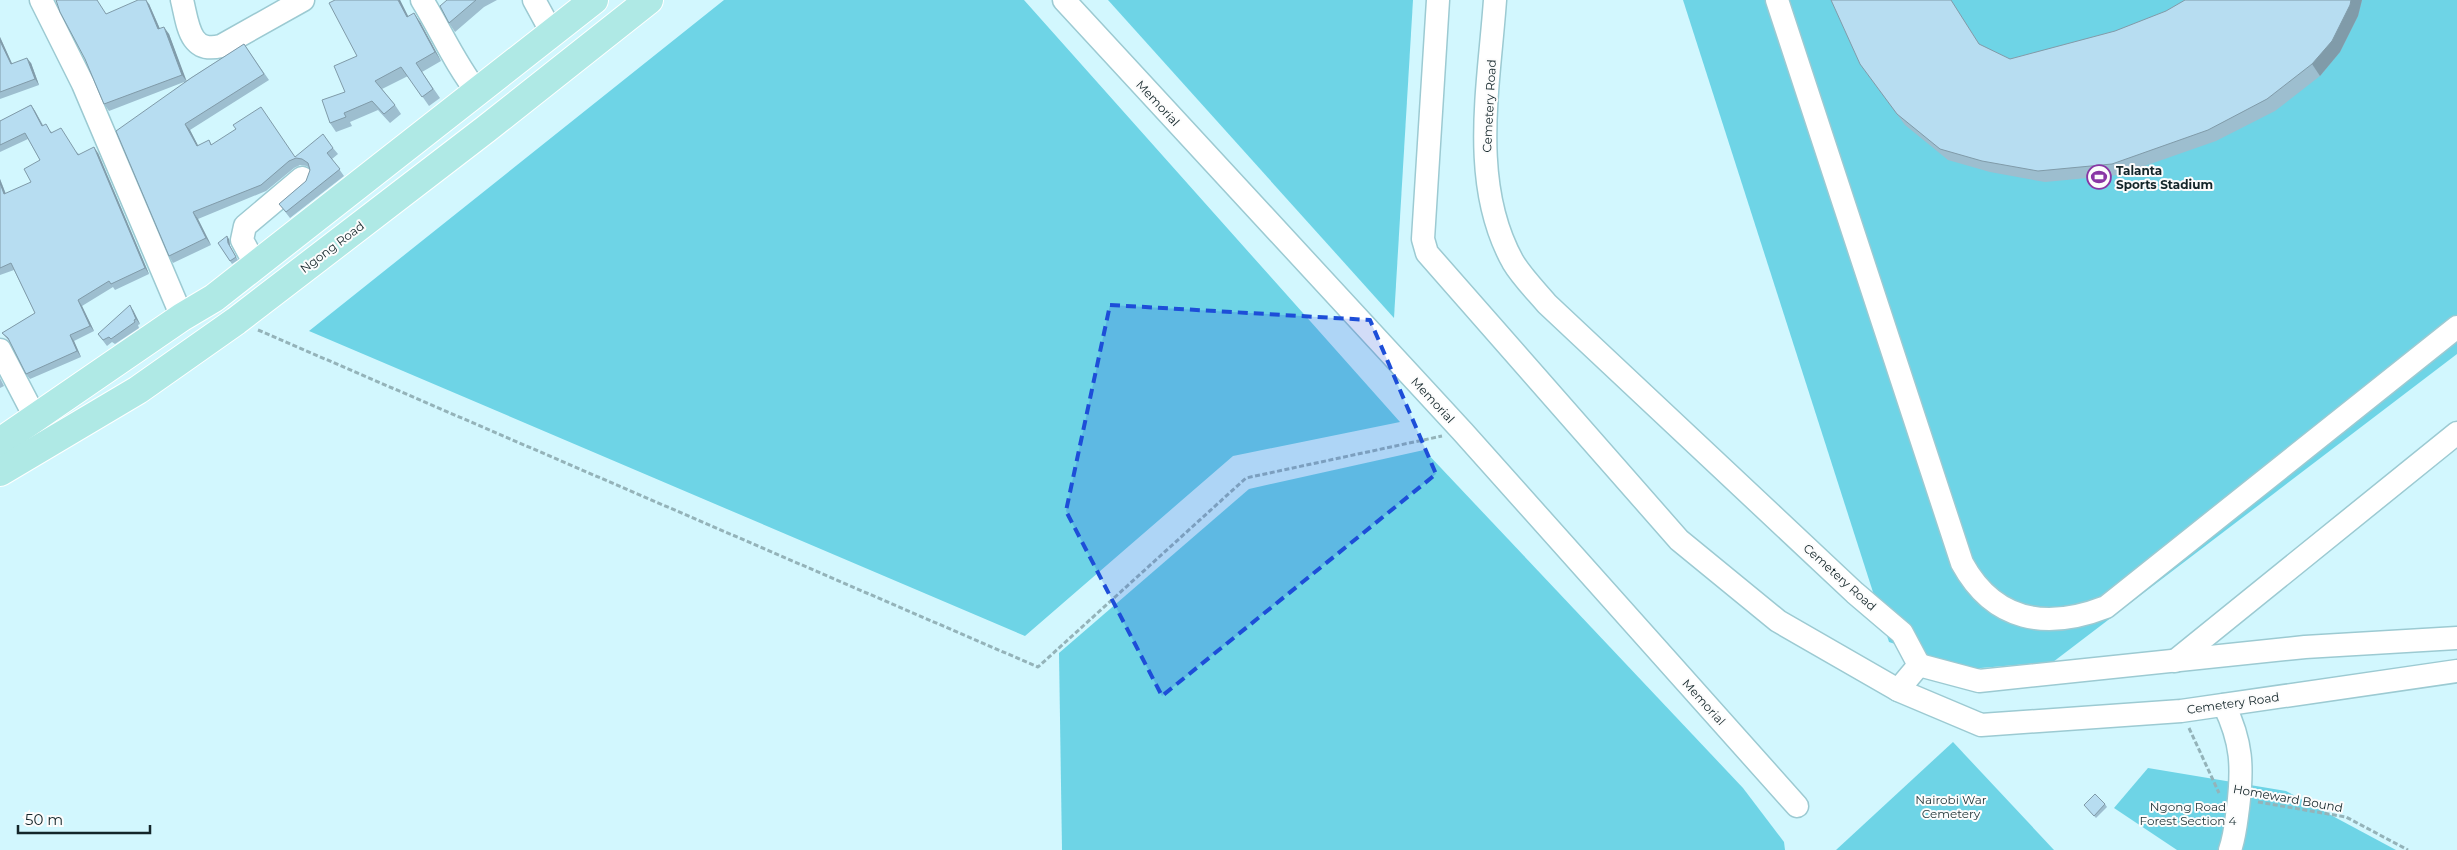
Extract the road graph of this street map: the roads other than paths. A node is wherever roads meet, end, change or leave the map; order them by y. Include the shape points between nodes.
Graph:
1 (41, 0) edge
2 (182, 0) edge
3 (302, 0) edge
4 (422, 0) edge
5 (534, 0) edge
6 (594, 0) edge
7 (649, 0) edge
8 (1064, 0) edge
9 (1438, 0) edge
10 (1495, 0) edge
11 (1778, 0) edge
12 (552, 33) junction
13 (478, 93) junction
14 (302, 178) dead end
15 (256, 266) junction
16 (182, 317) junction
17 (2457, 326) edge
18 (0, 350) edge
19 (36, 419) junction
20 (2457, 433) edge
21 (0, 442) edge
22 (0, 472) edge
23 (2457, 638) edge
24 (2176, 661) junction
25 (1919, 665) junction
26 (2457, 671) edge
27 (1898, 690) junction
28 (2224, 704) junction
29 (1797, 806) dead end
30 (2230, 850) edge

1 - 16 street via 83,84
2 - 3 street via 193,38 200,46 211,48 222,46
4 - 13 street via 460,70
5 - 12 street
6 - 12 main road
7 - 22 main road, Ngong Road via 236,321 138,390
8 - 29 street, Memorial via 1463,432
9 - 27 street, Cemetery Road via 1423,240 1426,253 1680,540 1778,621
10 - 25 street, Cemetery Road via 1485,140 1490,204 1514,264 1547,304 1855,593 1902,633
11 - 17 street via 1956,548 1971,580 2002,607 2042,620 2086,615 2106,607
12 - 13 main road
13 - 15 main road
14 - 15 street via 245,226 242,240
15 - 16 main road via 214,298
16 - 19 main road
18 - 19 street
19 - 21 main road
20 - 24 street
23 - 24 street via 2305,647
24 - 25 street via 1979,681
25 - 27 street
26 - 28 street, Cemetery Road
27 - 28 street, Cemetery Road via 1981,725 2181,711
28 - 30 street via 2235,726 2242,777

